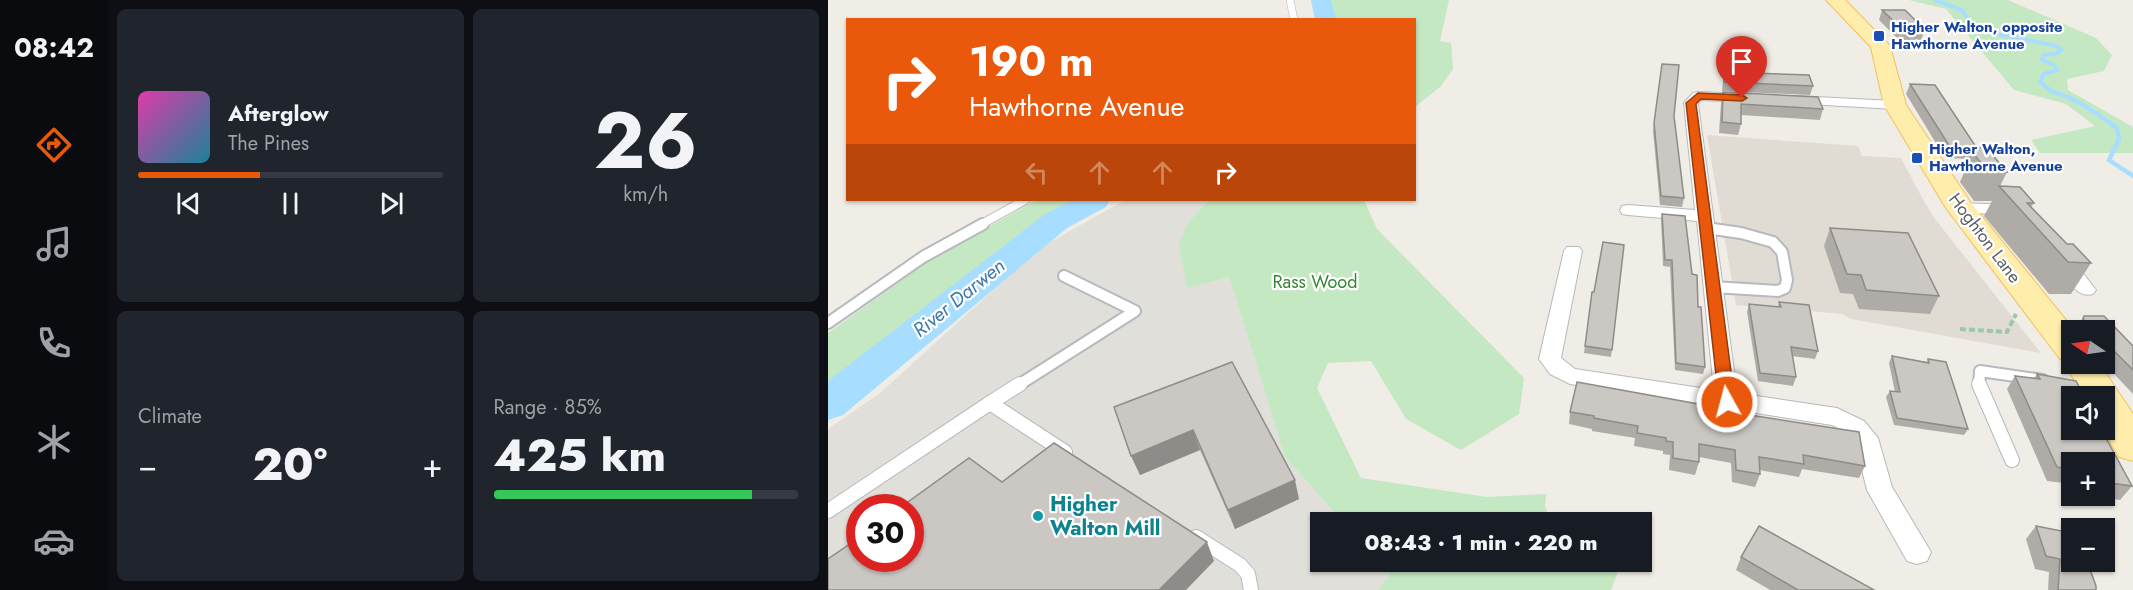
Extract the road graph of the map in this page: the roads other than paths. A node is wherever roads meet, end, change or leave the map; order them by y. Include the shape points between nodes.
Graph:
1 (1290, 0) edge
2 (1835, 0) edge
3 (1294, 18) edge
4 (1895, 105) junction
5 (2007, 192) edge
6 (1023, 201) edge
7 (1960, 208) junction
8 (1628, 210) dead end
9 (1705, 222) junction
10 (2050, 245) edge
11 (1573, 251) dead end
12 (1064, 276) dead end
13 (1713, 287) junction
14 (2086, 290) dead end
15 (828, 323) edge
16 (2061, 337) edge
17 (2087, 386) edge
18 (1727, 402) junction
19 (990, 404) junction
20 (2115, 423) edge
21 (2133, 447) edge
22 (2012, 460) dead end
23 (1080, 462) edge
24 (828, 512) edge
25 (1180, 526) edge
26 (1917, 552) dead end
27 (1251, 590) edge

1 - 3 lane
2 - 4 main road, Hoghton Lane via 1880,46
4 - 7 main road, Hoghton Lane
4 - 9 street via 1698,96 1691,103
5 - 7 street via 2025,214
6 - 15 lane via 923,257
7 - 16 main road, Hoghton Lane
8 - 9 street
9 - 13 street
9 - 13 lane via 1773,242 1782,252 1787,280 1785,288 1778,291
10 - 14 street
11 - 18 street via 1550,359 1558,369 1570,376
12 - 19 lane via 1135,311
13 - 18 street
17 - 22 lane via 1980,371 1979,385
18 - 26 street via 1837,417 1856,427 1866,438 1880,490
19 - 23 lane
19 - 24 lane
20 - 21 main road
25 - 27 lane via 1239,565 1248,574

